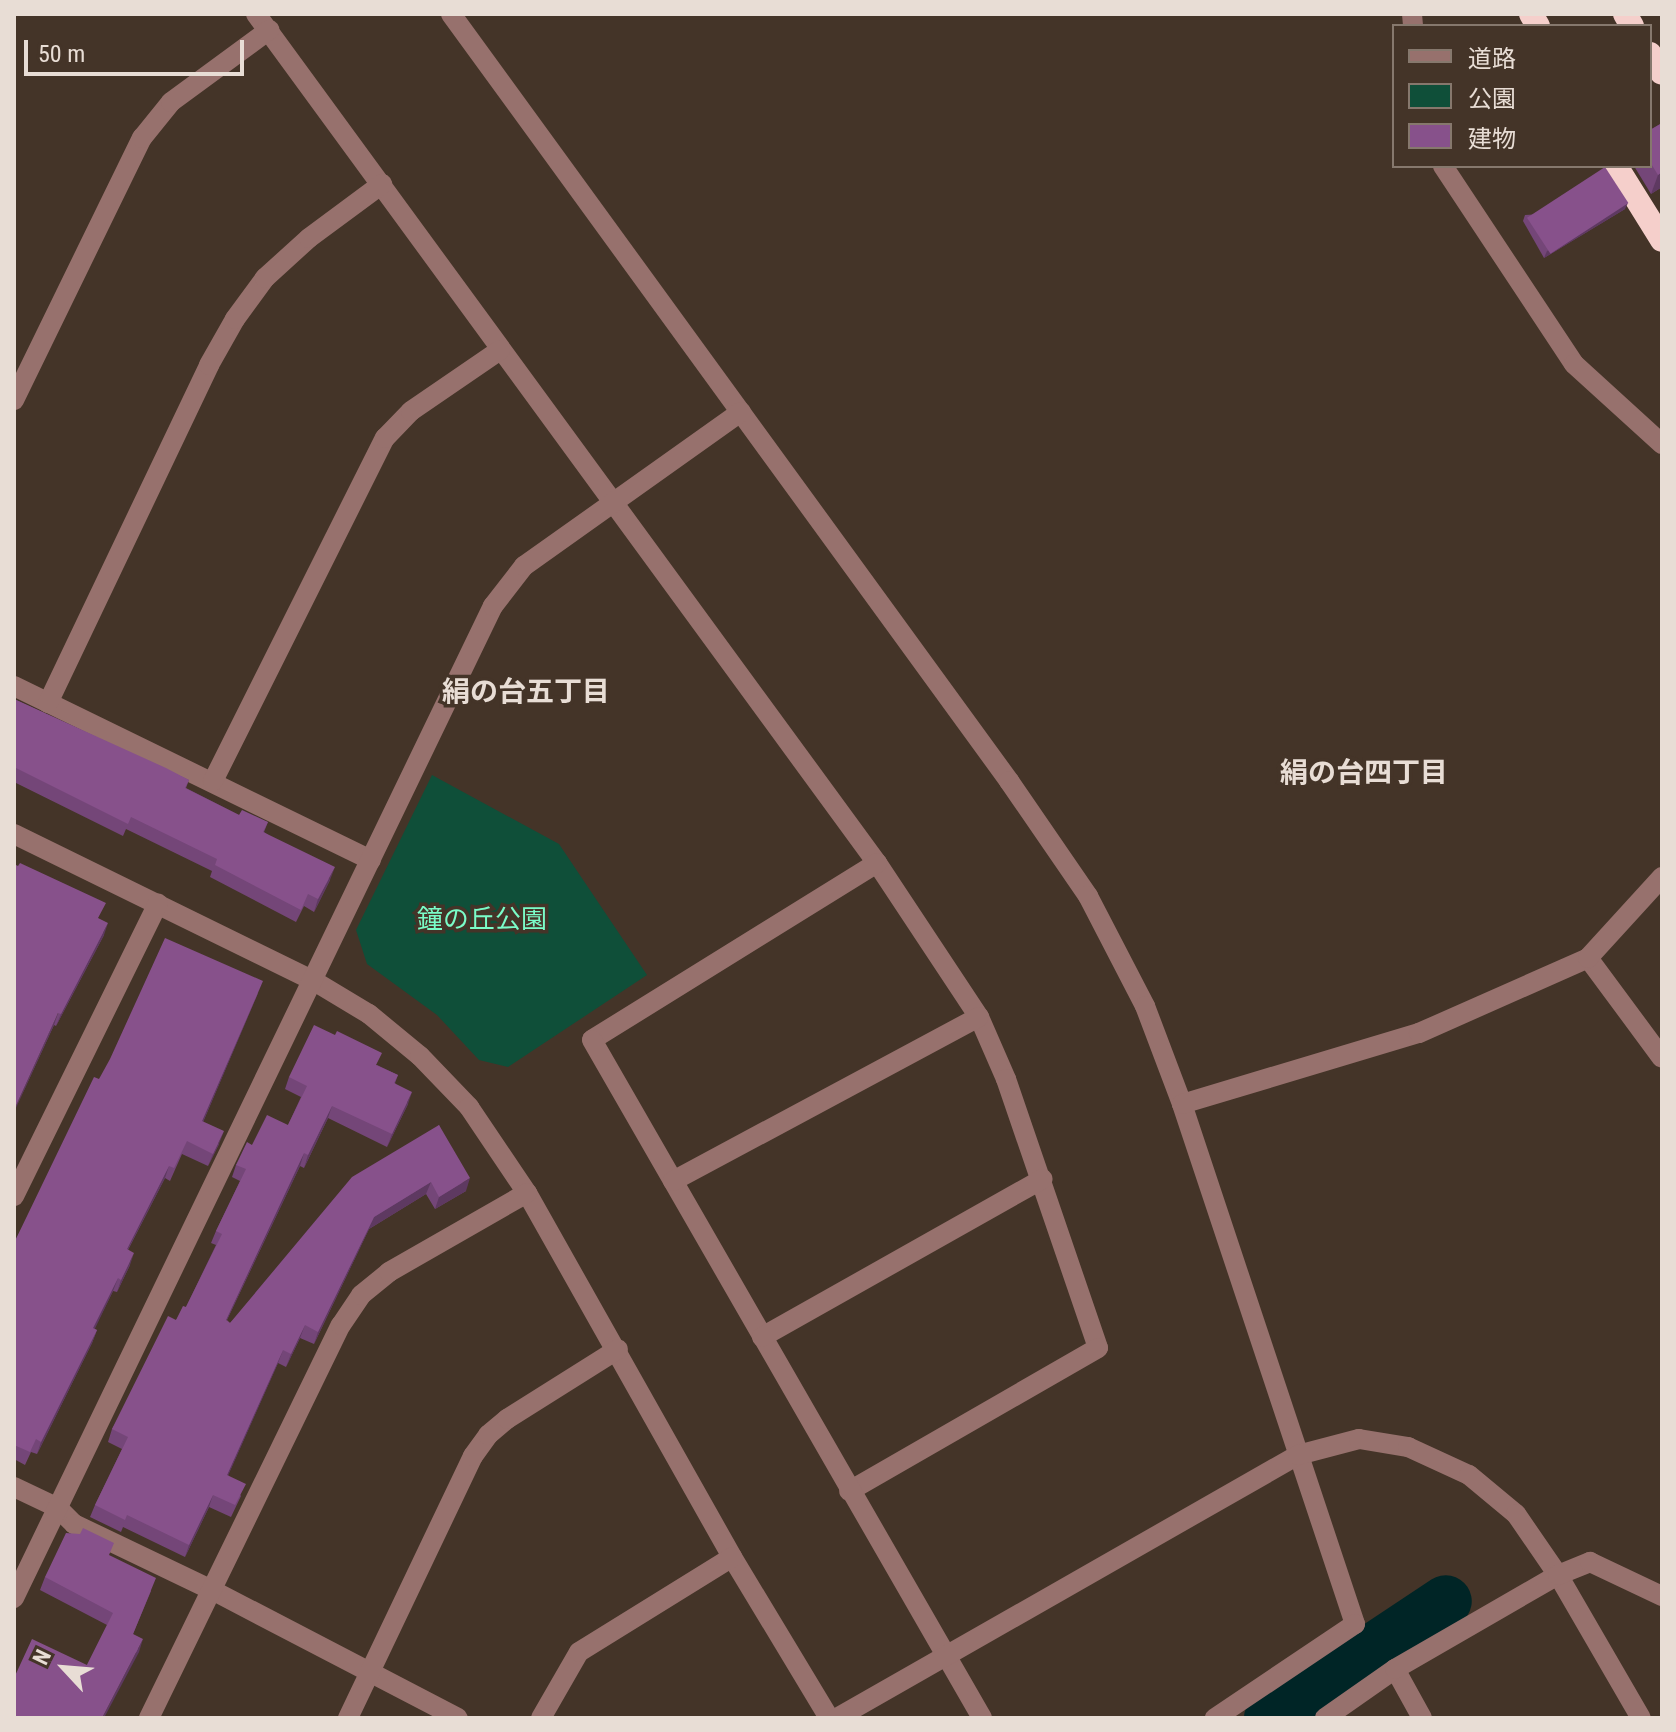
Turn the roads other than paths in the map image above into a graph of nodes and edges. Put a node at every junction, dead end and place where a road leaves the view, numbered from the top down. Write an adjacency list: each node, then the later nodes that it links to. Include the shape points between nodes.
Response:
1 (451, 14): 9 (street)
2 (262, 22): 5 (street); 8 (street, via 171,102 142,138)
3 (1444, 168): 10 (street, via 1574,364)
4 (1617, 168): 6 (highway)
5 (382, 184): 7 (street); 13 (street, via 265,278 235,319)
6 (1662, 240)
7 (500, 350): 11 (street); 14 (street, via 411,411 385,438)
8 (14, 400)
9 (741, 412): 11 (street); 24 (street, via 1088,896 1145,1006)
10 (1662, 444)
11 (612, 505): 16 (street, via 524,566 493,606); 17 (street)
12 (14, 686): 13 (street)
13 (48, 703): 14 (street)
14 (213, 781): 16 (street)
15 (14, 834): 19 (street)
16 (371, 860): 21 (street)
17 (877, 863): 22 (street); 26 (street, via 592,1040)
18 (1662, 877): 20 (street)
19 (158, 903): 21 (street); 28 (street)
20 (1588, 958): 23 (street); 24 (street, via 1419,1033)
21 (314, 981): 27 (street, via 369,1014 420,1056 469,1107); 34 (street)
22 (979, 1017): 25 (street); 26 (street)
23 (1662, 1058)
24 (1182, 1104): 31 (street)
25 (1042, 1179): 29 (street); 33 (street, via 1098,1348)
26 (673, 1181): 29 (street)
27 (527, 1193): 30 (street); 37 (street, via 389,1272 361,1295 341,1325)
28 (14, 1196)
29 (762, 1337): 33 (street)
30 (618, 1349): 35 (street); 42 (street, via 488,1435 473,1456)
31 (1298, 1455): 36 (street, via 1359,1439 1408,1447 1469,1475 1516,1514); 40 (street); 50 (street, via 1355,1624)
32 (14, 1487): 34 (street)
33 (849, 1491): 40 (street)
34 (58, 1508): 37 (street, via 74,1524); 39 (street)
35 (732, 1557): 46 (street, via 579,1652); 47 (street)
36 (1558, 1575): 38 (street, via 1590,1562); 41 (street); 53 (street)
37 (212, 1590): 42 (street); 43 (street)
38 (1662, 1596)
39 (14, 1598)
40 (944, 1654): 48 (street); 49 (street)
41 (1395, 1669): 51 (street); 52 (street)
42 (371, 1673): 44 (street); 45 (street)
43 (149, 1718)
44 (348, 1718)
45 (458, 1718)
46 (541, 1718)
47 (829, 1718)
48 (837, 1718)
49 (982, 1718)
50 (1215, 1718)
51 (1325, 1718)
52 (1422, 1718)
53 (1641, 1718)

